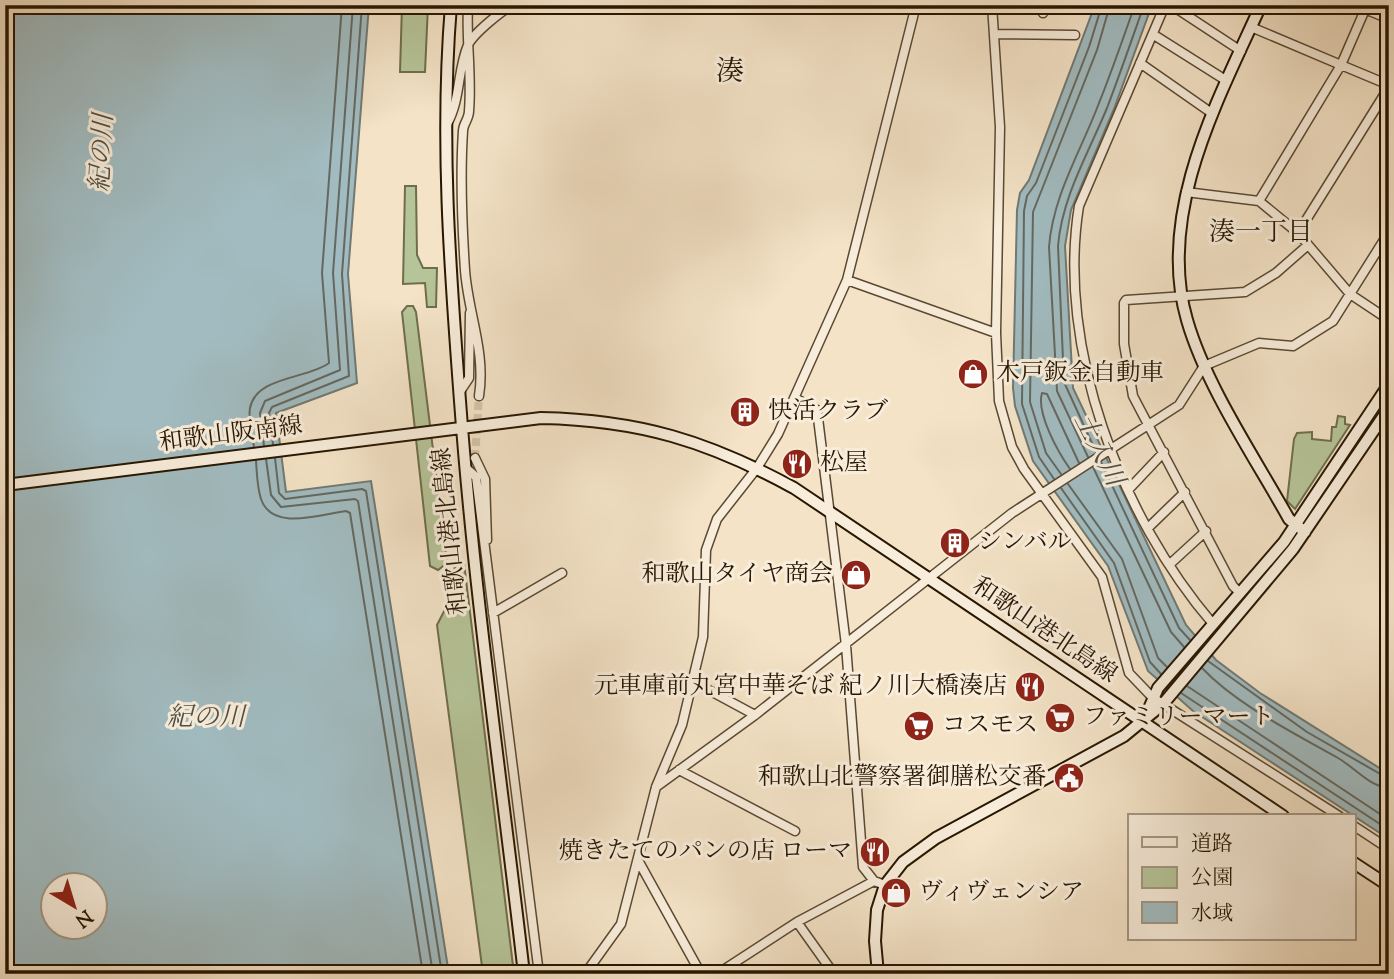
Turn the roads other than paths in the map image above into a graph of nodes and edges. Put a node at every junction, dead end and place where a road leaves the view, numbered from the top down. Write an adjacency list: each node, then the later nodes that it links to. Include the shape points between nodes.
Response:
1 (451, 5): 23 (main road)
2 (468, 5): 16 (street)
3 (513, 5): 16 (street)
4 (916, 5): 29 (street)
5 (992, 5): 13 (street)
6 (1165, 5): 15 (street)
7 (1171, 5): 17 (street)
8 (1261, 5): 12 (main road)
9 (1355, 5): 10 (street)
10 (1366, 8): 11 (street); 19 (street)
11 (1389, 19)
12 (1251, 27): 17 (main road); 19 (street)
13 (994, 34): 14 (street); 34 (street, via 1000,127)
14 (1075, 35)
15 (1153, 35): 18 (street); 20 (street)
16 (468, 43): 23 (street, via 456,109); 32 (street, via 469,115 463,127 463,182)
17 (1241, 51): 20 (main road)
18 (1140, 63): 22 (street); 43 (street, via 1079,206 1074,239 1082,346)
19 (1341, 65): 21 (street); 25 (street)
20 (1227, 81): 22 (main road)
21 (1389, 86): 27 (street)
22 (1213, 114): 24 (main road)
23 (447, 124): 37 (main road, via 450,288)
24 (1186, 192): 25 (street); 30 (main road)
25 (1259, 201): 27 (street)
26 (1389, 232): 31 (street)
27 (1298, 233): 28 (street)
28 (1308, 245): 30 (street, via 1245,292); 31 (street)
29 (846, 280): 34 (street); 39 (street)
30 (1182, 294): 35 (main road); 41 (street, via 1124,303 1128,375 1133,396)
31 (1350, 294): 33 (street); 35 (street, via 1333,321 1293,346 1259,343)
32 (471, 310): 37 (street, via 469,379); 38 (street, via 482,374)
33 (1389, 320)
34 (996, 333): 50 (street, via 1004,424 1024,469)
35 (1204, 366): 41 (street, via 1179,405); 54 (main road)
36 (1389, 384): 54 (main road)
37 (459, 393): 42 (main road)
38 (480, 396)
39 (795, 398): 47 (street); 52 (street, via 817,410)
40 (1389, 408): 54 (main road)
41 (1148, 422): 43 (street); 44 (street)
42 (462, 427): 46 (main road, 和歌山港北島線); 47 (main road, 和歌山港北島線, via 541,418 595,419 702,444); 48 (main road, 和歌山阪南線)
43 (1107, 451): 49 (street); 50 (street)
44 (1164, 452): 49 (street); 51 (street)
45 (475, 458): 56 (street, via 485,479)
46 (465, 467): 56 (street, via 476,477); 81 (main road, 和歌山港北島線)
47 (757, 468): 52 (main road, 和歌山港北島線); 64 (street, via 717,519 706,550 703,637)
48 (5, 485)
49 (1129, 489): 53 (street)
50 (1044, 490): 59 (street); 65 (street, via 1102,577 1129,673)
51 (1185, 492): 53 (street); 55 (street)
52 (830, 512): 59 (main road, 和歌山港北島線); 63 (street)
53 (1149, 527): 57 (street)
54 (1300, 529): 60 (main road); 66 (main road)
55 (1206, 531): 57 (street); 60 (street)
56 (486, 548): 61 (street)
57 (1170, 564): 62 (street)
58 (562, 573): 61 (street)
59 (930, 579): 63 (street); 68 (main road, 和歌山港北島線)
60 (1240, 593): 62 (main road)
61 (494, 613): 82 (street)
62 (1213, 624): 65 (main road)
63 (846, 645): 67 (street); 78 (street, via 863,867)
64 (692, 681): 67 (street); 70 (street, via 682,725)
65 (1155, 692): 66 (street); 68 (main road)
66 (1165, 700): 68 (main road); 72 (street)
67 (755, 715): 69 (street)
68 (1143, 722): 71 (main road); 78 (main road, via 1024,793 917,849)
69 (679, 770): 70 (street); 74 (street)
70 (656, 787): 76 (street)
71 (1280, 814)
72 (1336, 814)
73 (1356, 827): 75 (street)
74 (794, 831)
75 (1389, 849)
76 (639, 862): 83 (street, via 621,924); 84 (street)
77 (1356, 864): 79 (main road)
78 (879, 883): 80 (street); 87 (main road)
79 (1389, 886)
80 (797, 922): 85 (street); 86 (street)
81 (524, 974)
82 (539, 974)
83 (584, 974)
84 (701, 974)
85 (717, 974)
86 (834, 974)
87 (878, 974)

